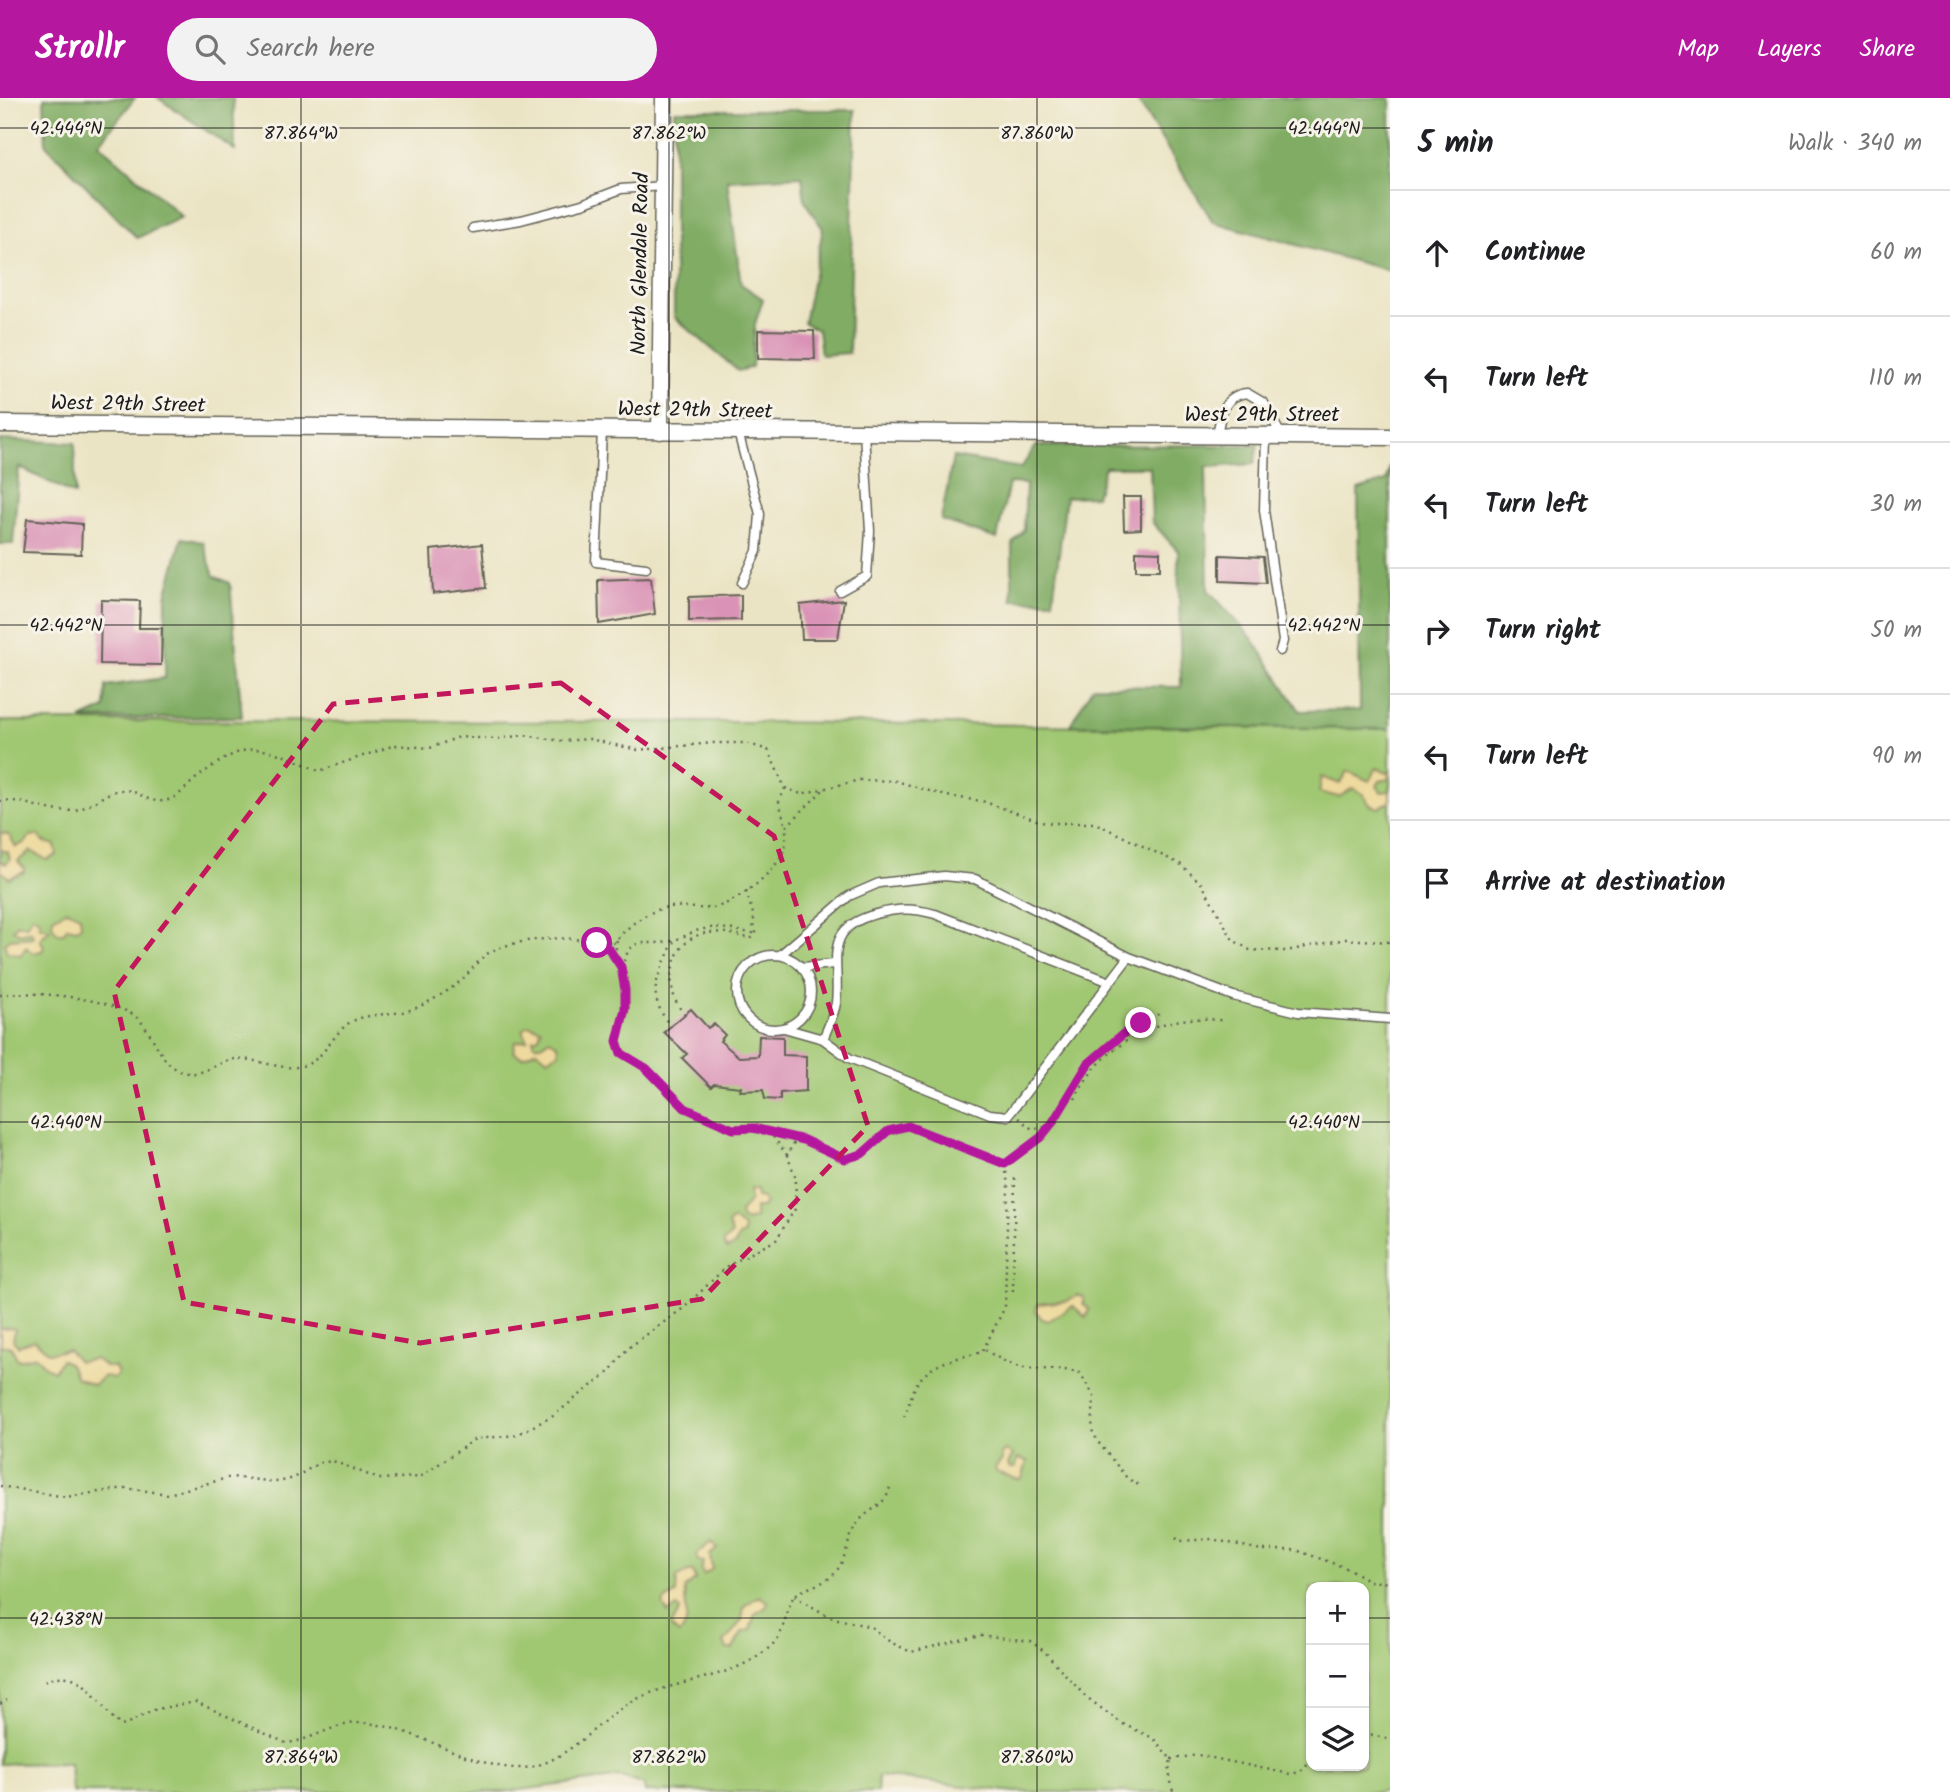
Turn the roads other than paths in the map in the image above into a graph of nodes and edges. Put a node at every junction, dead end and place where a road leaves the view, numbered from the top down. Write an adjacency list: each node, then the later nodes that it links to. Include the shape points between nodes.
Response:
1 (664, 98): 2 (street, North Glendale Road)
2 (663, 186): 3 (lane, via 621,188 582,204); 6 (street, North Glendale Road)
3 (472, 228)
4 (0, 425): 5 (street, West 29th Street)
5 (602, 431): 6 (street, West 29th Street); 12 (lane, via 596,562)
6 (660, 431): 7 (street, West 29th Street)
7 (738, 432): 8 (street, West 29th Street); 13 (lane, via 761,514 757,551)
8 (864, 433): 9 (street, West 29th Street); 14 (lane, via 870,531 867,576)
9 (1217, 436): 10 (street, West 29th Street); 10 (lane, via 1223,408 1230,398 1247,393 1264,403)
10 (1274, 436): 11 (street, West 29th Street); 15 (lane, via 1264,510 1283,641)
11 (1390, 437)
12 (646, 568)
13 (742, 583)
14 (840, 592)
15 (1280, 651)
16 (780, 955): 17 (lane, via 849,896 879,883 944,876 975,879); 19 (lane); 22 (lane, via 768,955 747,966 737,988 742,1012 750,1021 760,1027)
17 (1129, 957): 20 (lane); 21 (lane, via 1233,996 1298,1012)
18 (834, 964): 19 (lane); 20 (lane, via 838,939 850,926 867,916 911,907); 23 (lane, via 836,1002)
19 (803, 967): 22 (lane, via 810,978 811,1003 796,1023)
20 (1110, 982): 23 (lane, via 1008,1116 990,1114 849,1058)
21 (1390, 1019)
22 (784, 1028): 23 (lane)
23 (823, 1039)

